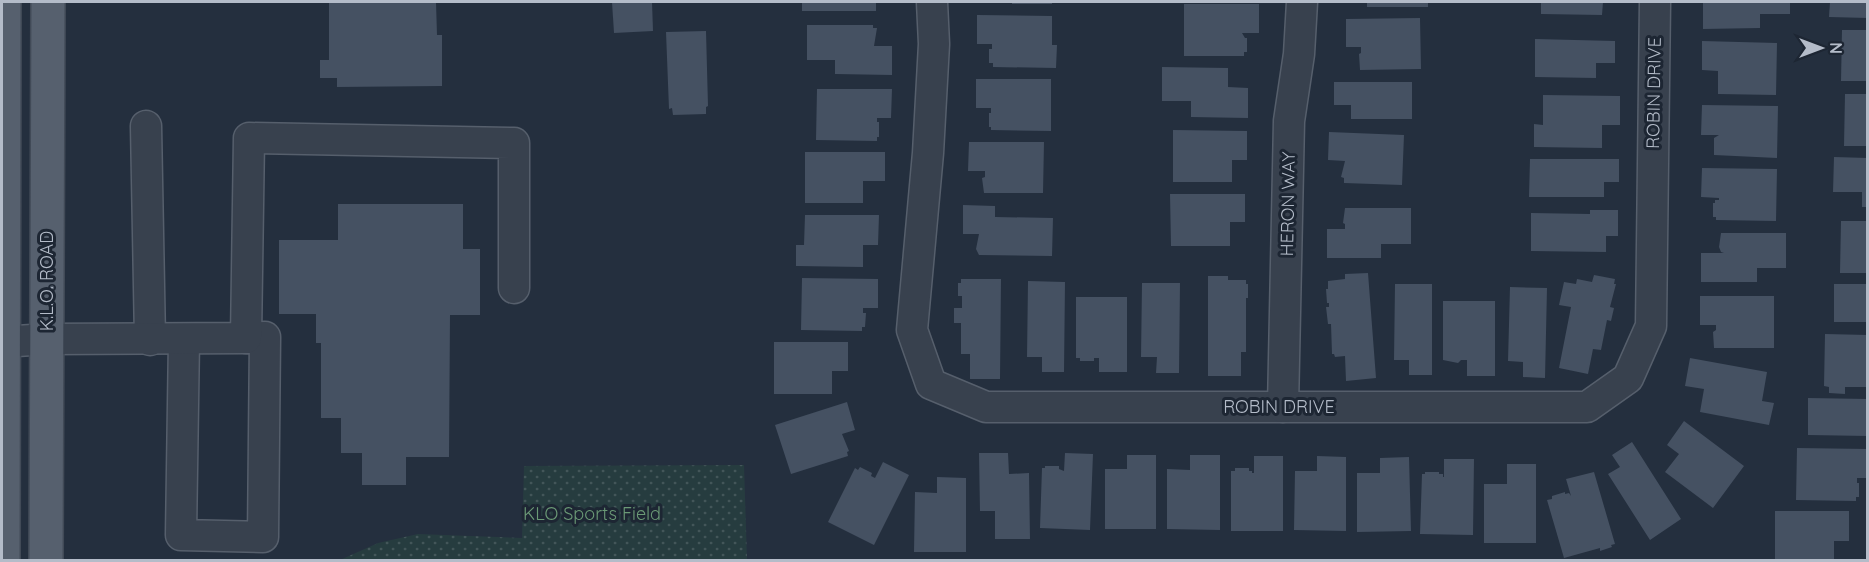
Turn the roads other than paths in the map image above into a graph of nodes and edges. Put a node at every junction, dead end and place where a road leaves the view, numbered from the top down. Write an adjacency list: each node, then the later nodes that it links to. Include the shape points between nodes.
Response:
1 (4, 2): 12 (main road)
2 (48, 2): 9 (main road, K.L.O. ROAD)
3 (932, 2): 13 (street, ROBIN DRIVE, via 929,142 912,330 931,384 986,406)
4 (1302, 2): 13 (street, HERON WAY, via 1290,121)
5 (1655, 2): 13 (street, ROBIN DRIVE, via 1651,326 1628,378 1587,406)
6 (146, 126): 11 (street)
7 (514, 288): 8 (street, via 514,143 249,138)
8 (246, 338): 10 (street); 10 (street, via 266,337 263,537 181,535)
9 (47, 339): 11 (street); 12 (street); 15 (main road, K.L.O. ROAD)
10 (184, 339): 11 (street)
11 (150, 340)
12 (2, 342): 14 (main road)
13 (1283, 406)
14 (3, 561)
15 (46, 561)

